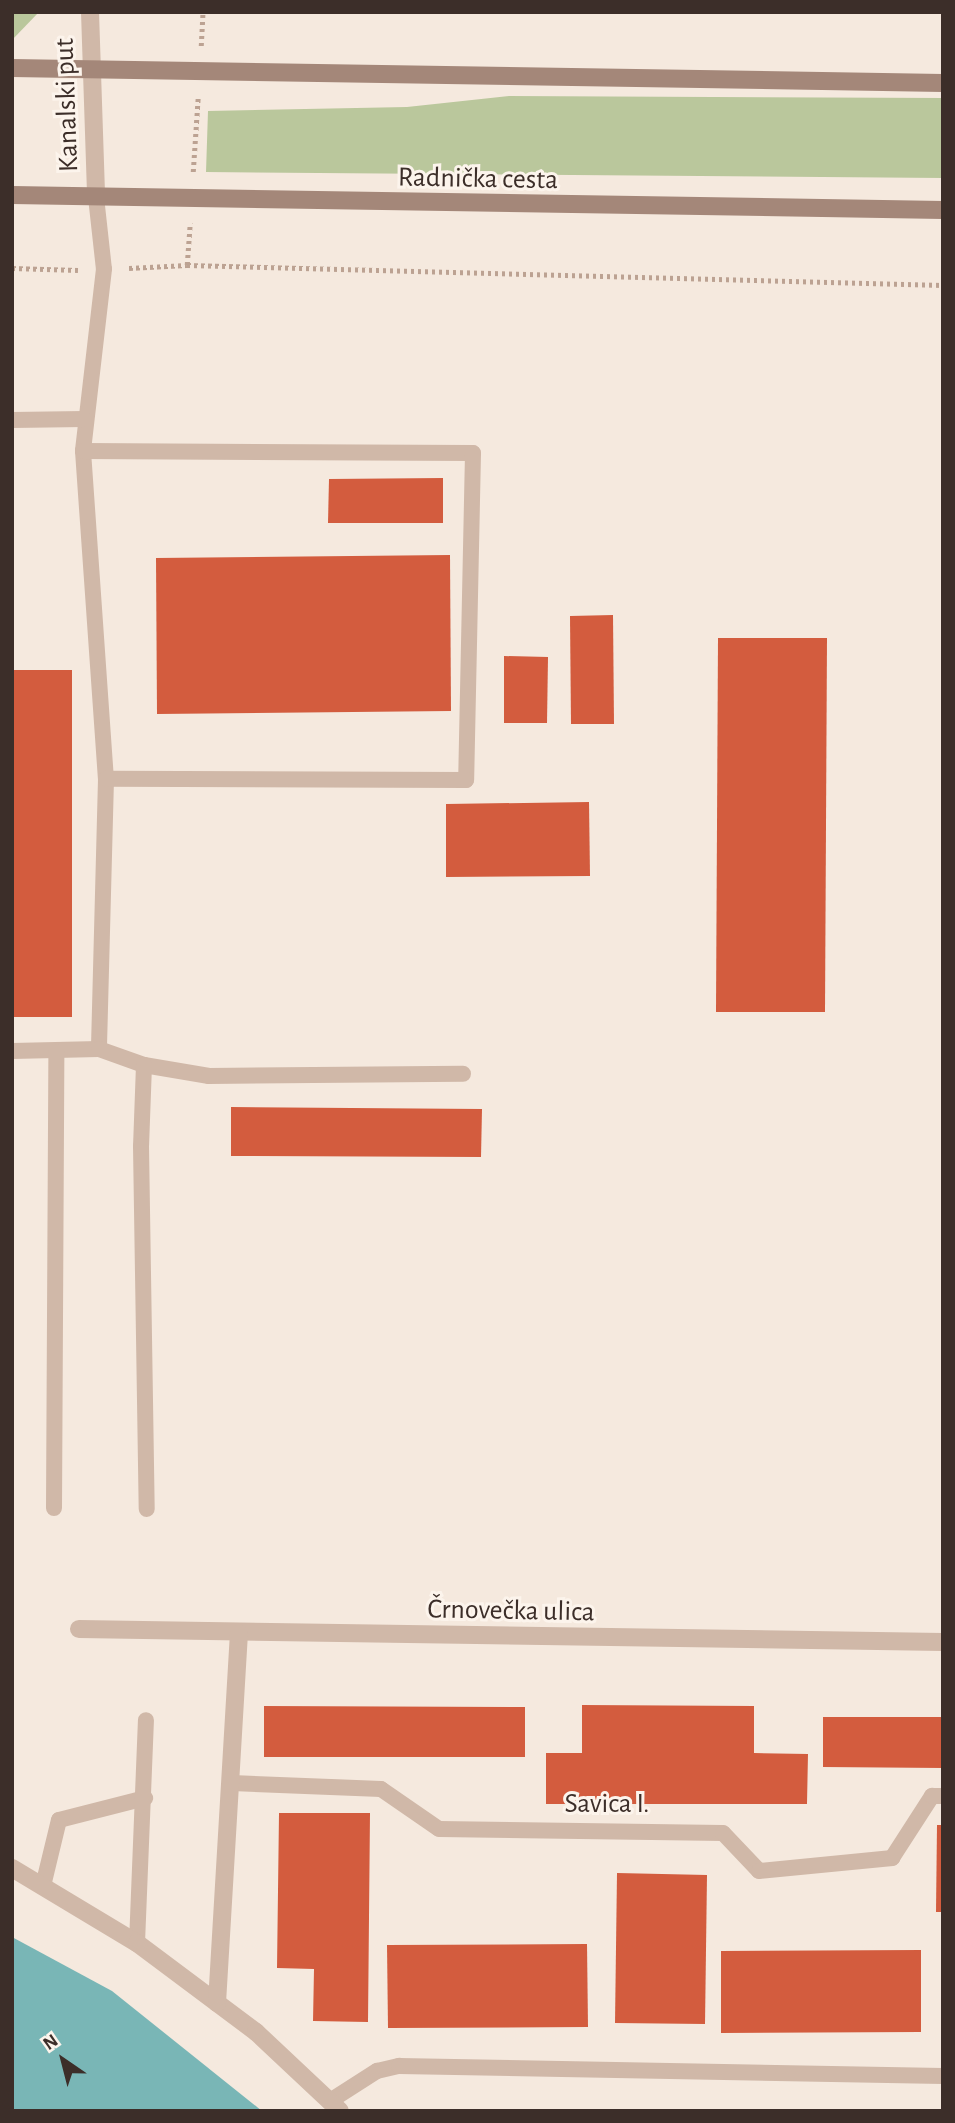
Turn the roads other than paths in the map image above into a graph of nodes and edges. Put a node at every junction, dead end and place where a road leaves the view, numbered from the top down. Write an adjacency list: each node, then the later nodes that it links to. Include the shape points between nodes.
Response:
1 (90, 12): 3 (street, Kanalski put)
2 (12, 68): 3 (main road)
3 (95, 71): 4 (main road); 6 (street, Kanalski put)
4 (943, 83)
5 (12, 195): 6 (main road, Radnička cesta)
6 (96, 197): 7 (main road, Radnička cesta); 8 (lane, via 104,268)
7 (943, 210)
8 (84, 419): 9 (lane); 10 (lane)
9 (12, 420)
10 (83, 452): 11 (lane); 11 (lane, via 473,453 466,780)
11 (106, 779): 12 (lane)
12 (99, 1049): 14 (lane); 15 (lane)
13 (12, 1051): 14 (lane)
14 (56, 1052): 17 (lane)
15 (144, 1065): 16 (lane, via 209,1076); 18 (lane, via 141,1146)
16 (463, 1074)
17 (54, 1508)
18 (147, 1508)
19 (79, 1629): 20 (street, Črnovečka ulica)
20 (239, 1634): 21 (street, Črnovečka ulica); 23 (street)
21 (943, 1642)
22 (146, 1720): 25 (lane)
23 (232, 1783): 24 (lane, Savica I., via 381,1789 439,1829 723,1833 759,1871 892,1858 932,1796); 29 (street)
24 (943, 1796)
25 (145, 1798): 27 (lane, via 59,1820); 28 (lane)
26 (12, 1868): 27 (street)
27 (43, 1886): 28 (street)
28 (137, 1944): 29 (street)
29 (216, 2003): 31 (street, via 256,2032)
30 (943, 2076): 31 (lane, via 399,2066 377,2071)
31 (335, 2106)

